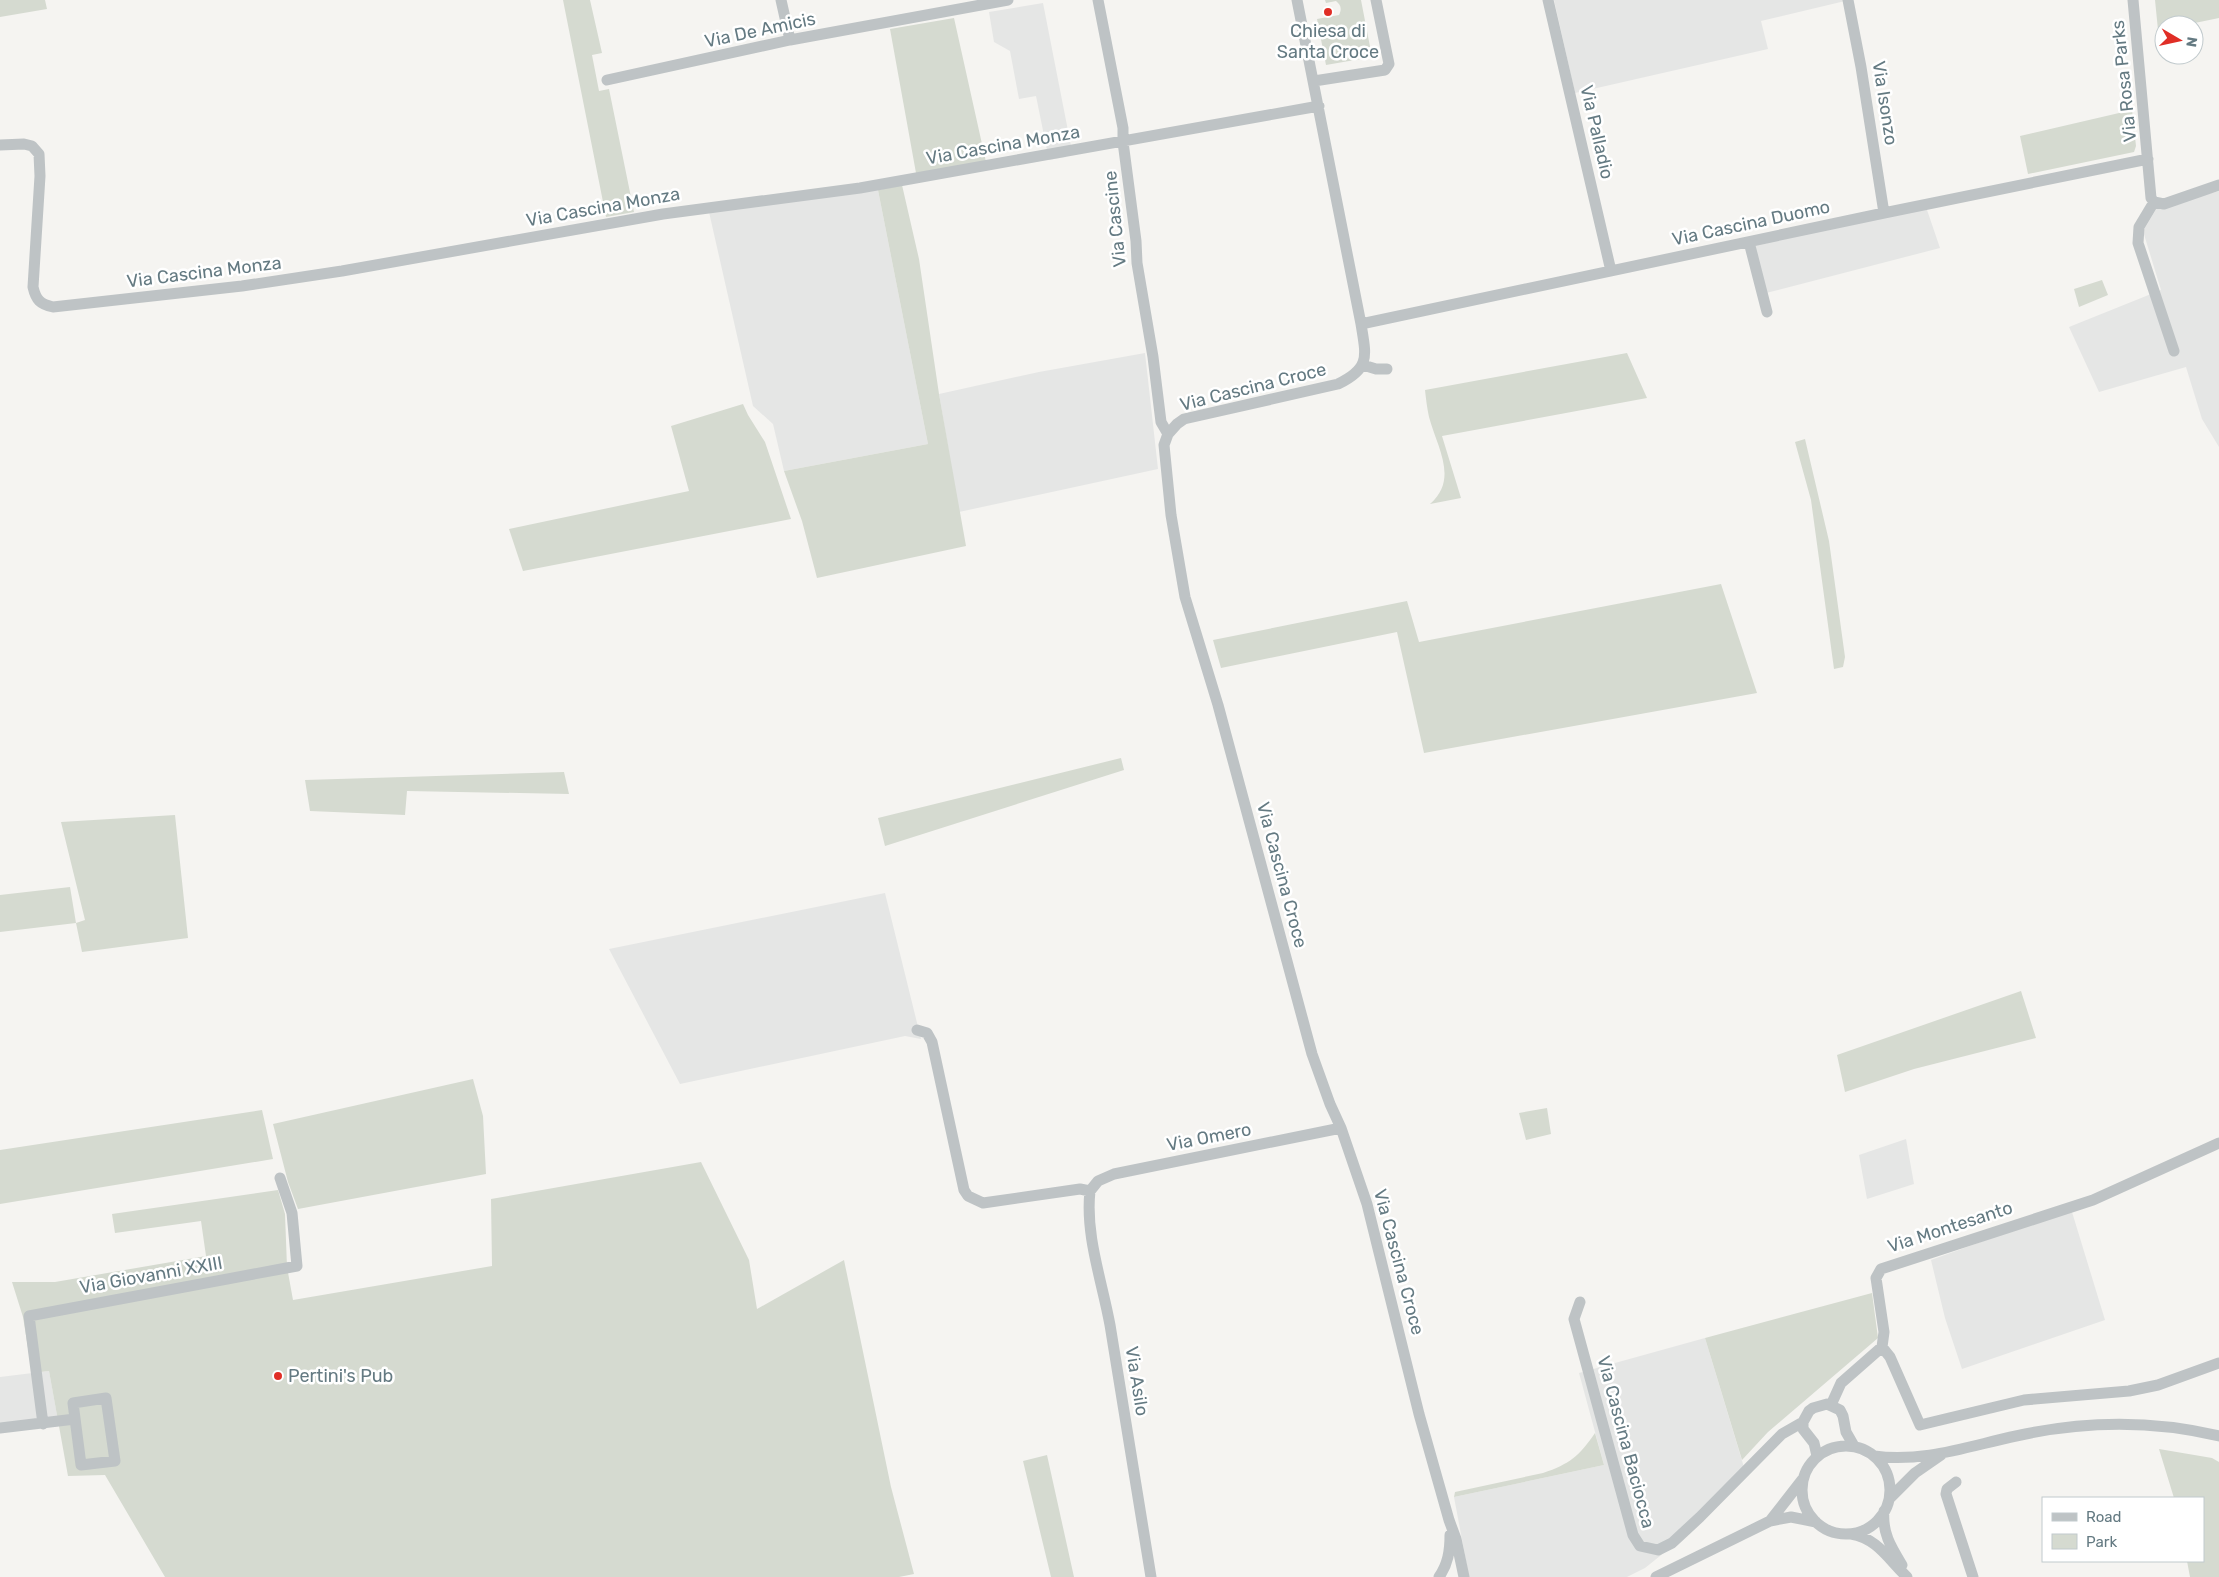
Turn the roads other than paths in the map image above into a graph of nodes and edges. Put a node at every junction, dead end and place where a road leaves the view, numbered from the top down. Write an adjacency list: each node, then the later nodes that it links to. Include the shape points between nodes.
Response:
1 (781, 0): 10 (street)
2 (1008, 0): 9 (street, Via De Amicis)
3 (1098, 0): 14 (street, Via Cascine, via 1124,128)
4 (1298, 0): 12 (street)
5 (1376, 0): 12 (street, via 1389,64 1384,70)
6 (1548, 0): 21 (street, Via Palladio)
7 (1848, 0): 19 (street, Via Isonzo)
8 (2133, 0): 16 (street, Via Rosa Parks)
9 (972, 3): 10 (street, Via De Amicis)
10 (790, 40): 11 (street, Via De Amicis)
11 (608, 80)
12 (1314, 81): 13 (street)
13 (1319, 106): 14 (street, Via Cascina Monza); 23 (street)
14 (1123, 142): 15 (street, Via Cascina Monza, via 860,188 663,214 251,285 52,307 39,302 33,287 39,154 32,146); 27 (street, Via Cascine, via 1137,264 1154,357 1161,422)
15 (0, 144)
16 (2148, 159): 18 (street, Via Rosa Parks); 19 (street, Via Cascina Duomo)
17 (2219, 185): 18 (street, via 2164,204)
18 (2154, 202): 24 (street, via 2139,227 2138,243)
19 (1884, 213): 20 (street, Via Cascina Duomo)
20 (1749, 242): 21 (street, Via Cascina Duomo); 22 (street)
21 (1611, 271): 23 (street, Via Cascina Duomo)
22 (1767, 312)
23 (1361, 324): 25 (street)
24 (2174, 351)
25 (1363, 365): 26 (street); 27 (street, Via Cascina Croce, via 1357,373 1338,384 1184,419)
26 (1387, 369)
27 (1168, 434): 29 (street, Via Cascina Croce, via 1164,445 1166,476 1185,597 1221,714 1297,1001 1330,1104)
28 (917, 1030): 32 (street, via 927,1033 932,1042 964,1190 968,1196 974,1201 988,1203 1080,1189)
29 (1341, 1128): 32 (street, Via Omero, via 1114,1174 1098,1181); 52 (street, Via Cascina Croce, via 1367,1204 1419,1414)
30 (2219, 1143): 34 (street, Via Montesanto, via 2093,1200 1881,1269 1876,1278 1884,1332)
31 (280, 1178): 38 (street, Via Giovanni XXIII, via 292,1213 297,1266 29,1316)
32 (1090, 1191): 54 (street, Via Asilo, via 1090,1230 1110,1325)
33 (1580, 1302): 40 (street, Via Cascina Baciocca, via 1574,1319 1633,1536 1640,1546 1658,1550 1672,1542 1713,1505 1772,1443 1788,1430)
34 (1882, 1347): 35 (street, via 1890,1357 1920,1425 2024,1400 2129,1391 2158,1385); 36 (street, via 1841,1383)
35 (2219, 1363)
36 (1831, 1405): 40 (street, via 1821,1404 1809,1411); 42 (street, via 1840,1410)
37 (75, 1419): 37 (street, via 73,1403 106,1398 116,1461 81,1465); 38 (street)
38 (43, 1424): 39 (street)
39 (0, 1428)
40 (1804, 1428): 44 (street)
41 (2219, 1436): 43 (street, via 2186,1428 2110,1424 2017,1436)
42 (1854, 1446): 44 (street, via 1832,1448); 45 (street)
43 (1944, 1454): 45 (street); 48 (street, via 1915,1473)
44 (1818, 1456): 46 (street)
45 (1874, 1456): 48 (street, via 1887,1475)
46 (1803, 1478): 50 (street); 51 (street, via 1803,1502)
47 (1956, 1482): 59 (street, via 1946,1494)
48 (1889, 1499): 49 (street)
49 (1884, 1511): 53 (street, via 1869,1527); 58 (street, via 1887,1539)
50 (1770, 1521): 51 (street, via 1791,1517); 57 (street)
51 (1816, 1522): 53 (street, via 1826,1529)
52 (1450, 1523): 55 (street, Via Cascina Croce, via 1450,1552); 56 (street, Via Cascina Croce)
53 (1849, 1534): 58 (street, via 1863,1536 1878,1546)
54 (1151, 1577)
55 (1440, 1577)
56 (1464, 1577)
57 (1656, 1577)
58 (1908, 1577)
59 (1973, 1577)

